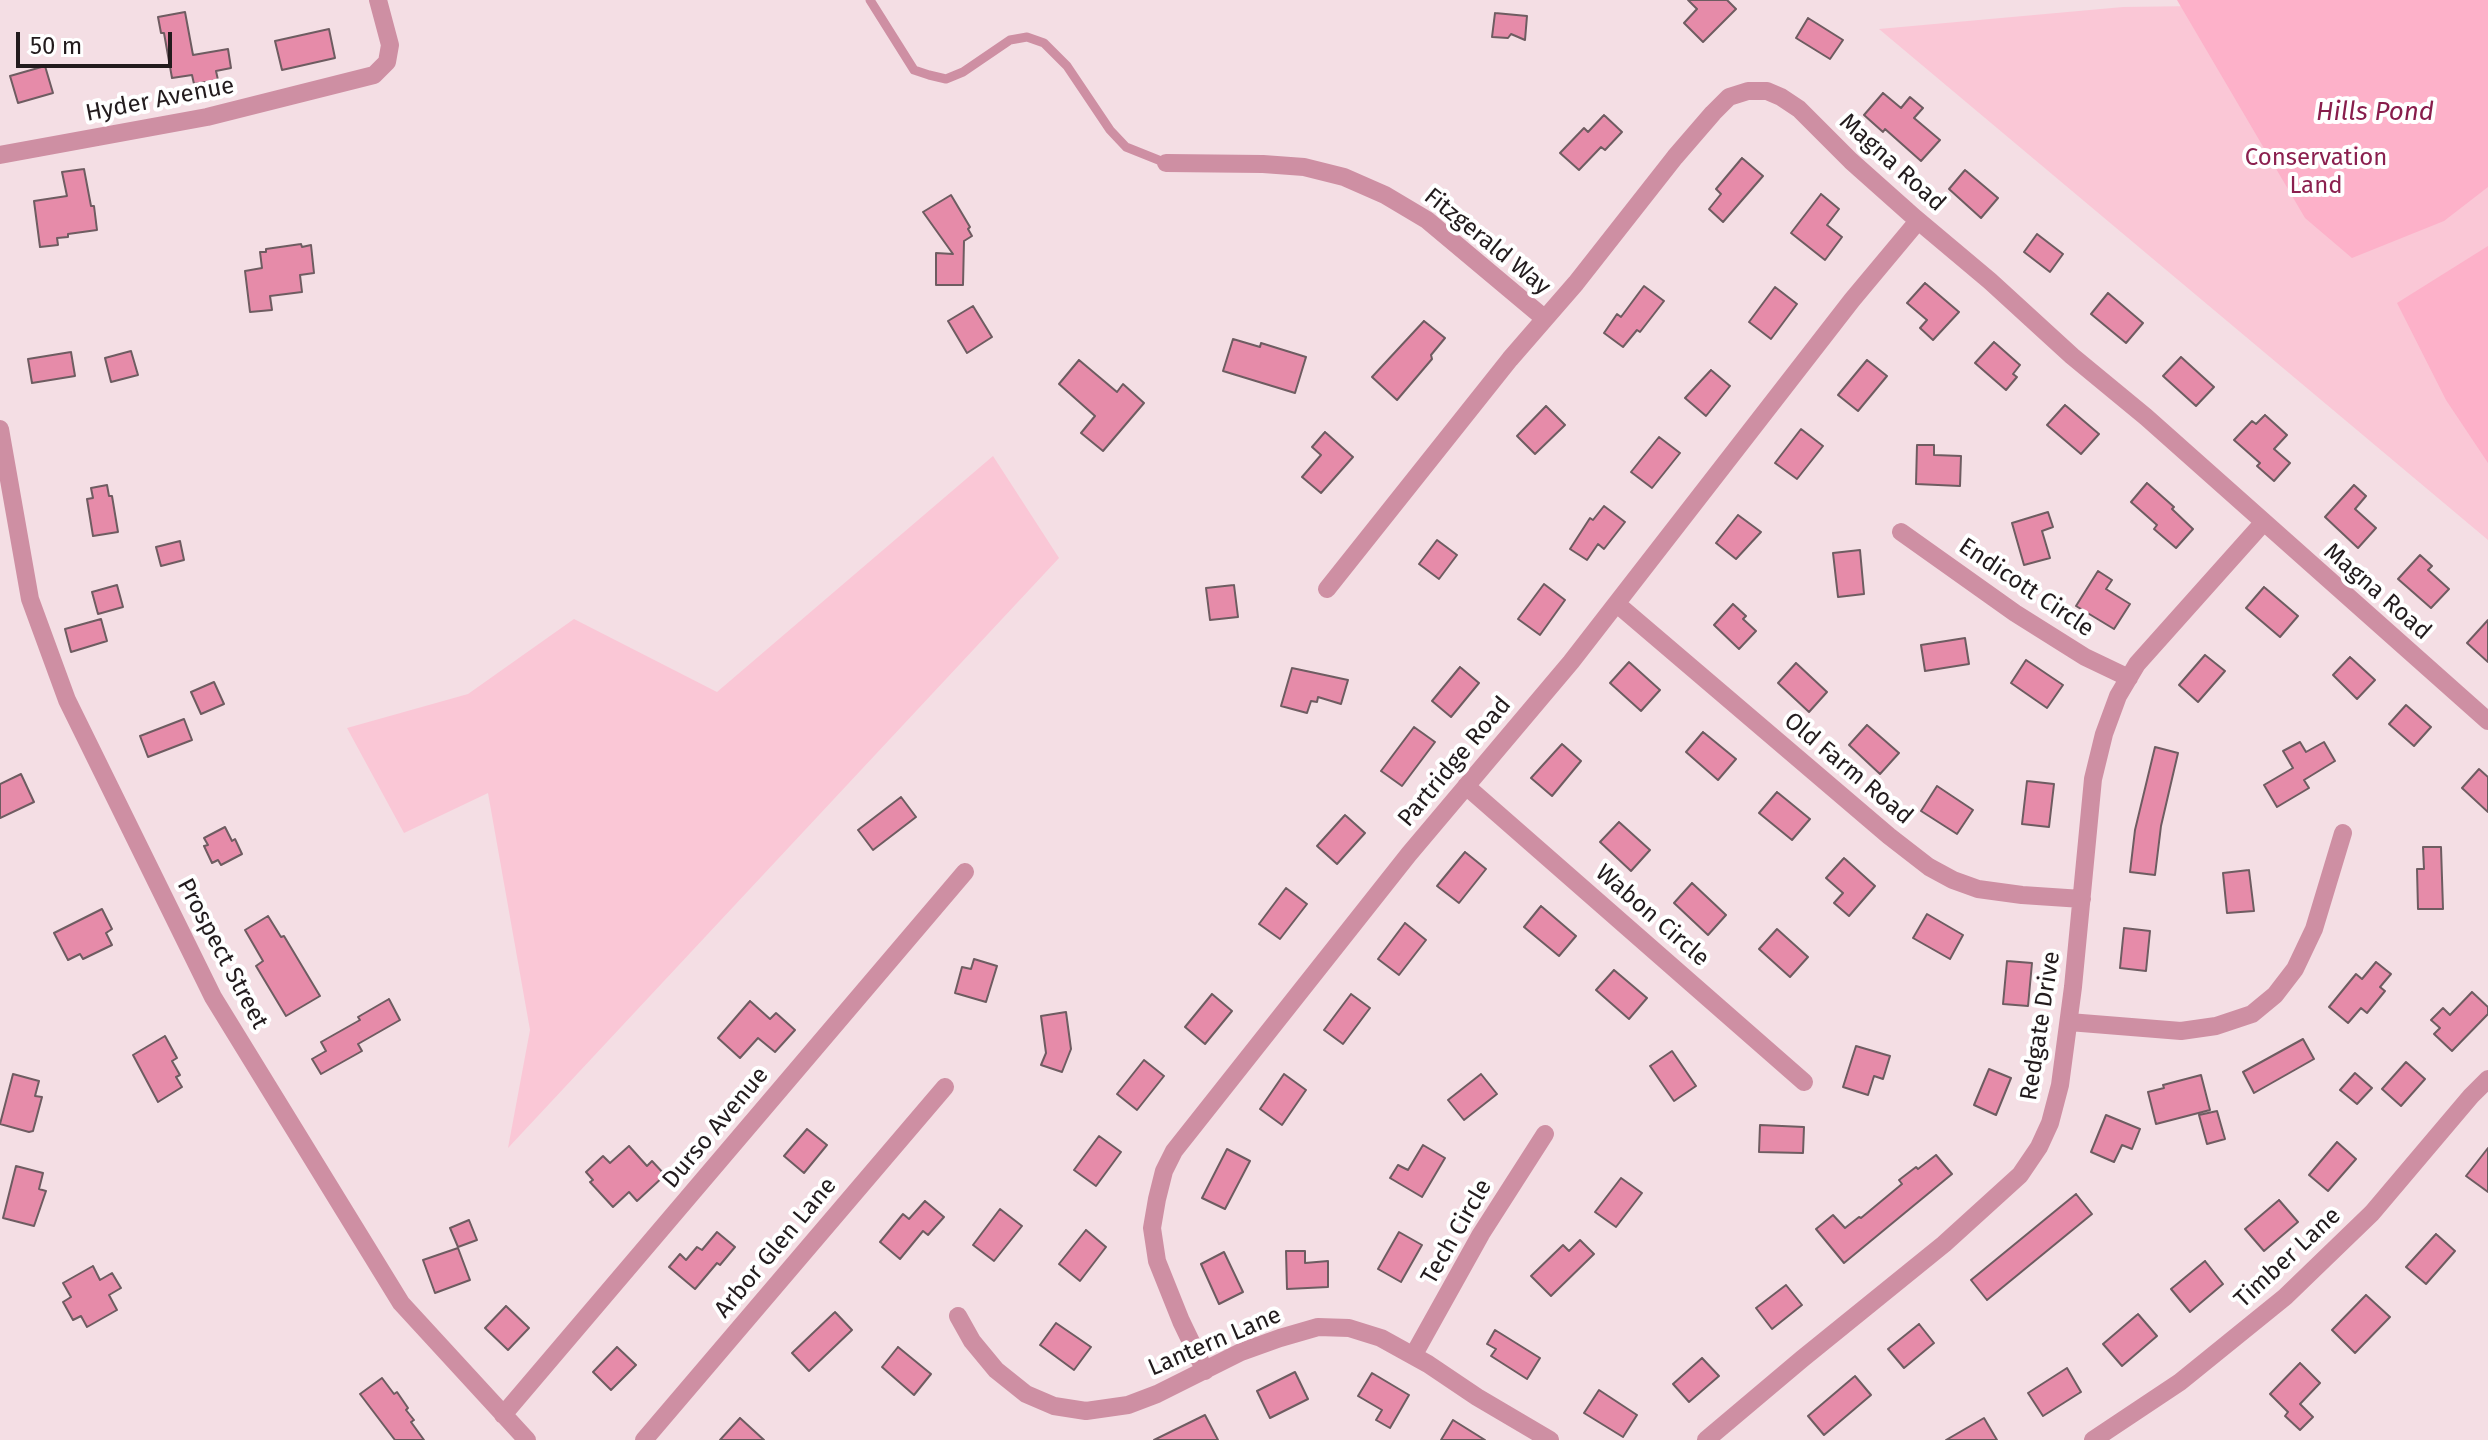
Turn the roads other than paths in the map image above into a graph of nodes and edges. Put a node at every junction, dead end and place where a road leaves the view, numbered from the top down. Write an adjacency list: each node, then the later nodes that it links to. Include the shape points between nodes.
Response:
1 (378, 0): 3 (street, Hyder Avenue, via 390,45 387,62 374,75 207,117)
2 (870, 0): 4 (lane, via 914,70 929,75 955,76 1010,40 1027,37 1044,43 1126,147)
3 (0, 155)
4 (1166, 163): 6 (street, Fitzgerald Way, via 1304,167 1344,177 1427,220)
5 (1918, 221): 6 (street, Magna Road, via 1799,109 1767,91 1748,91 1729,97 1713,113); 8 (street, Magna Road); 11 (street, Partridge Road)
6 (1544, 318): 10 (street, Magna Road)
7 (0, 429): 26 (street, Prospect Street, via 30,599 67,700 213,997 401,1303)
8 (2263, 523): 12 (street, Redgate Drive, via 2166,629); 13 (street, Magna Road)
9 (1901, 532): 12 (street, Endicott Circle, via 2015,613)
10 (1327, 589)
11 (1617, 604): 14 (street, Partridge Road); 17 (street, Old Farm Road, via 1929,867 1978,889)
12 (2129, 678): 17 (street, Redgate Drive, via 2104,734 2093,779)
13 (2488, 721)
14 (1466, 786): 20 (street, Wabon Circle); 25 (street, Partridge Road, via 1280,1014 1190,1129 1164,1171 1152,1228 1157,1261)
15 (2343, 833): 18 (street, via 2314,929 2295,969 2252,1014 2181,1031)
16 (965, 872): 26 (street, Durso Avenue)
17 (2082, 899): 18 (street, Redgate Drive)
18 (2069, 1022): 30 (street, Redgate Drive, via 2050,1123 2020,1175)
19 (2488, 1079): 31 (street, Timber Lane, via 2372,1213 2285,1297 2180,1382)
20 (1804, 1082)
21 (945, 1087): 28 (street, Arbor Glen Lane)
22 (1545, 1134): 24 (street, Tech Circle)
23 (958, 1316): 25 (street, Lantern Lane, via 996,1370 1026,1394 1054,1406 1086,1411 1128,1405)
24 (1413, 1356): 25 (street, Lantern Lane, via 1349,1328 1318,1327 1241,1352); 29 (street, Lantern Lane)
25 (1205, 1371)
26 (503, 1415): 27 (street, Prospect Street)
27 (527, 1440)
28 (644, 1440)
29 (1550, 1440)
30 (1706, 1440)
31 (2093, 1440)

